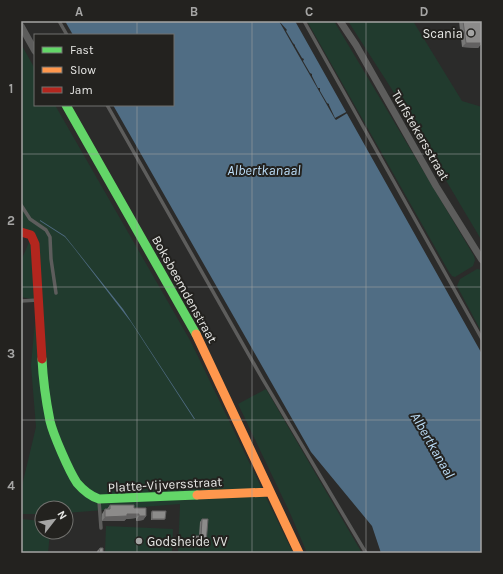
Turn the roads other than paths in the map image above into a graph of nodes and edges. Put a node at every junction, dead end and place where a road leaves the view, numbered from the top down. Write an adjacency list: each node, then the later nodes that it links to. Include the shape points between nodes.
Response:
1 (59, 21): 5 (lane)
2 (304, 21): 15 (lane)
3 (340, 21): 11 (street, Turfstekersstraat)
4 (21, 26): 6 (street)
5 (66, 34)
6 (34, 49)
7 (67, 106): 16 (street, Boksbeemdenstraat, via 194,329)
8 (108, 106): 20 (lane, via 262,378)
9 (21, 204): 12 (lane, via 30,219 46,230 50,237)
10 (21, 232): 13 (street, Platte-Vijversstraat, via 30,234 35,244)
11 (482, 260)
12 (56, 293)
13 (38, 300): 14 (lane); 17 (street, Platte-Vijversstraat, via 43,376 50,422 77,482 87,493)
14 (21, 301)
15 (482, 339)
16 (270, 492): 17 (street, Platte-Vijversstraat); 19 (street)
17 (99, 500): 18 (lane)
18 (101, 528)
19 (299, 553)
20 (366, 553)

